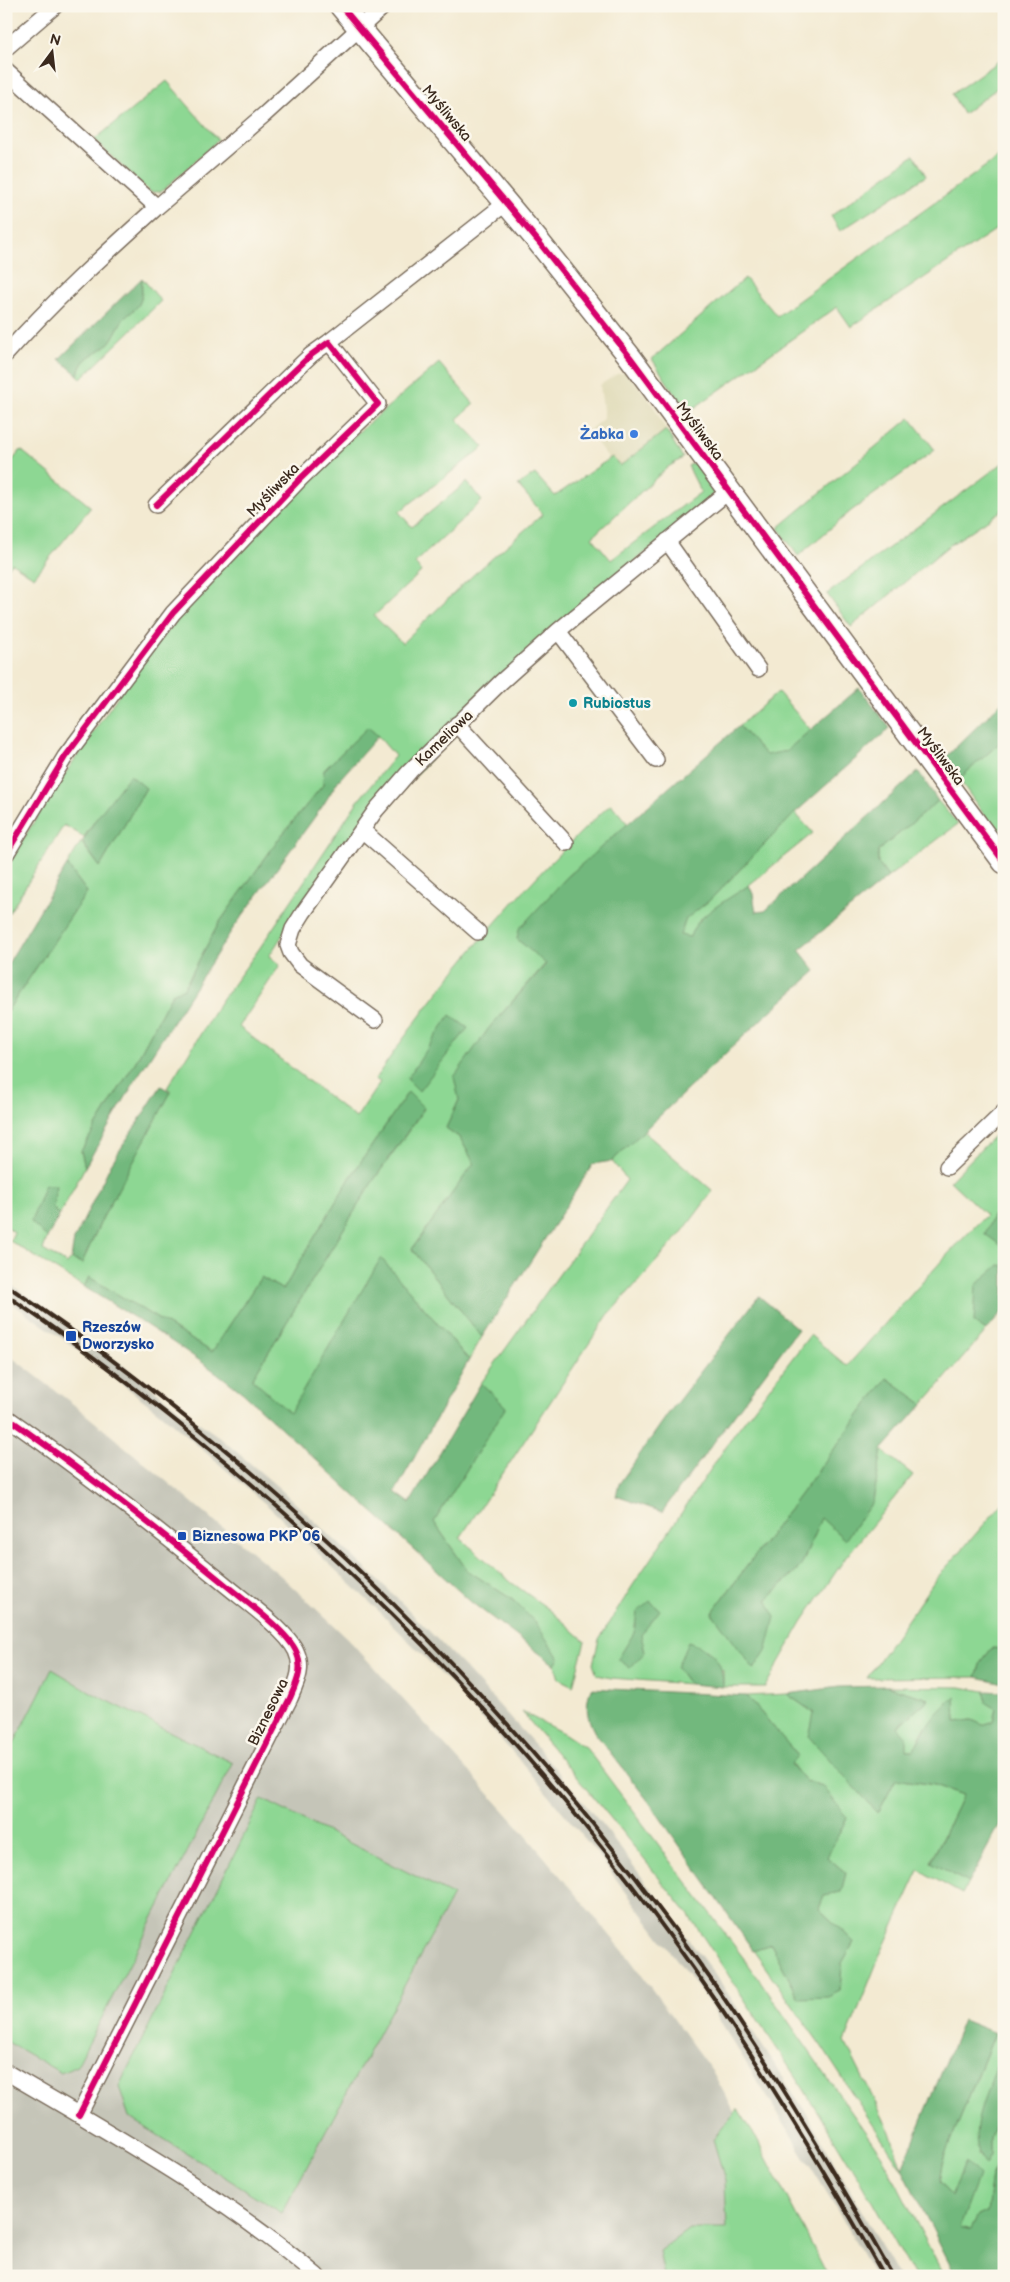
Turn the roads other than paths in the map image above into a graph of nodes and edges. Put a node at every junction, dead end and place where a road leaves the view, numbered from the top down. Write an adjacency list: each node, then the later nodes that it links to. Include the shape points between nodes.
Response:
1 (55, 6): 5 (street)
2 (341, 6): 4 (street, Myśliwska)
3 (384, 6): 4 (street)
4 (359, 27): 7 (street, Myśliwska); 8 (street)
5 (6, 48)
6 (6, 71): 8 (street)
7 (506, 203): 9 (street); 11 (street, Myśliwska, via 630,358)
8 (157, 207): 10 (street, via 86,271)
9 (328, 342): 12 (street); 20 (street, Myśliwska, via 378,404 300,479 173,613 66,757)
10 (6, 354)
11 (730, 491): 13 (street, Kameliowa); 21 (street, Myśliwska)
12 (156, 505)
13 (667, 541): 14 (street, Kameliowa); 15 (street)
14 (558, 630): 16 (street, Kameliowa); 17 (street)
15 (758, 669)
16 (457, 724): 18 (street, Kameliowa, via 395,786); 19 (street)
17 (656, 760)
18 (362, 830): 22 (street); 23 (street, Kameliowa, via 303,913 288,945 300,965)
19 (566, 843)
20 (6, 854)
21 (1004, 862)
22 (478, 932)
23 (375, 1020)
24 (1004, 1112): 25 (street)
25 (947, 1167)
26 (6, 1417): 28 (street, Biznesowa, via 85,1472 249,1604 286,1638 300,1662 298,1680 290,1698)
27 (6, 2072): 28 (street)
28 (79, 2115): 29 (street, via 220,2201)
29 (318, 2276)

